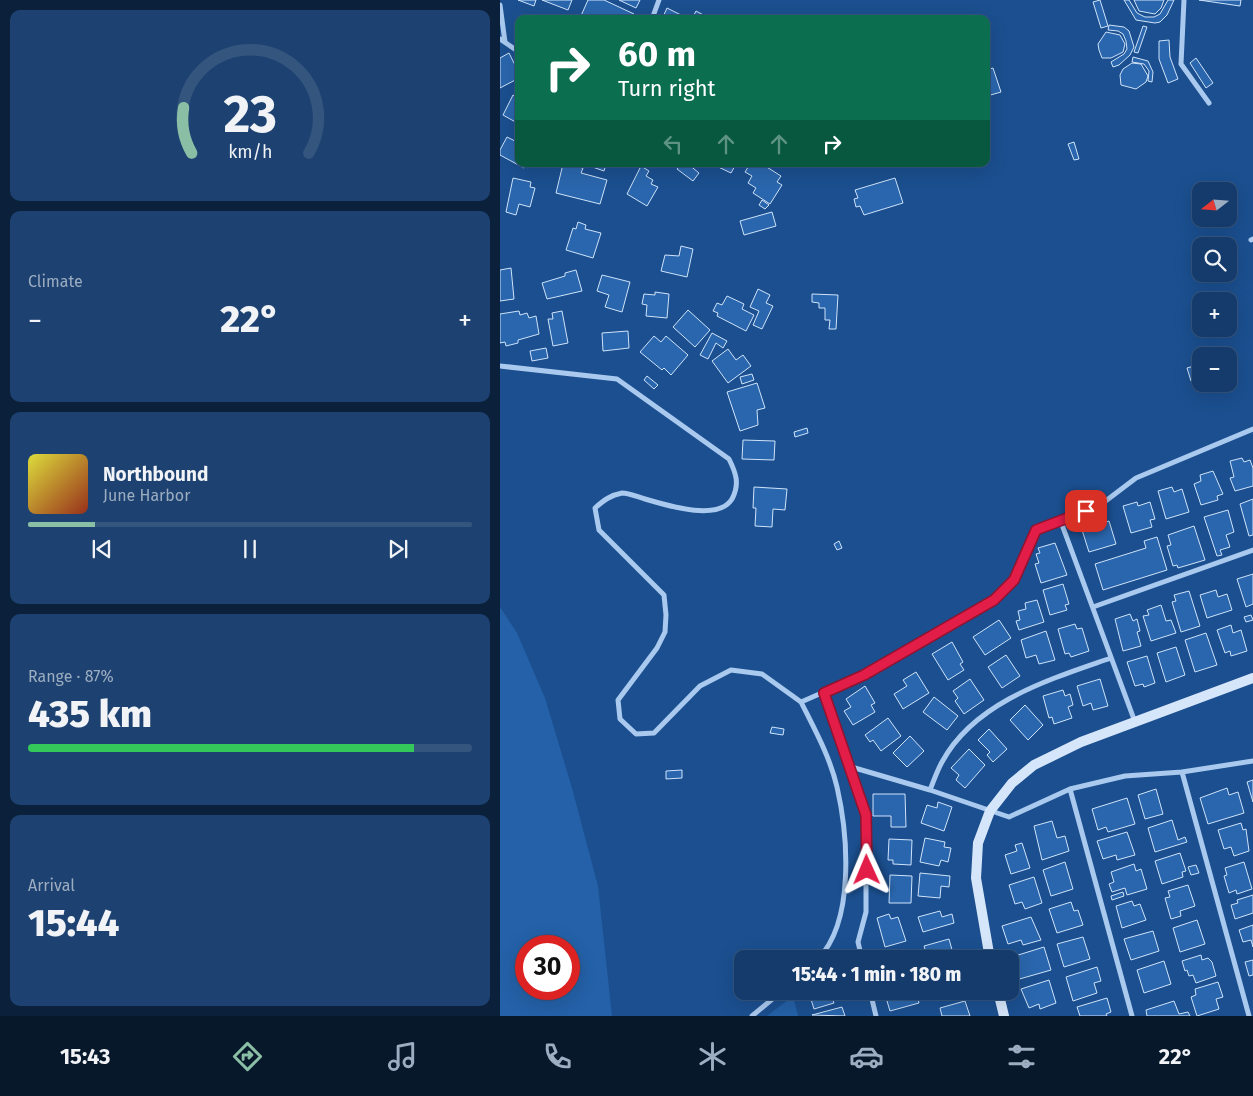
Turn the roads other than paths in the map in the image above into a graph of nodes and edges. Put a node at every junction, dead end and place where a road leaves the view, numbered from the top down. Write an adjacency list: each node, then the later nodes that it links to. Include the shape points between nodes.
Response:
1 (659, 0): 4 (street)
2 (1184, 0): 7 (street, via 1181,64)
3 (500, 5): 5 (street)
4 (653, 15)
5 (503, 41): 6 (street)
6 (515, 49)
7 (1209, 103)
8 (500, 366): 16 (street, via 617,379 729,459 736,474 737,489 730,502 719,511 702,511 624,493 607,497 595,508 599,530 664,595 664,632 657,648 618,700 620,719 636,734 654,732 700,686 731,670 762,674)
9 (1253, 429): 10 (street, via 1136,478 1099,506)
10 (1061, 522): 12 (street); 15 (street, via 1036,530 1014,580 994,600 864,675)
11 (1253, 550): 12 (street)
12 (1093, 608): 13 (street)
13 (1111, 658): 17 (street); 22 (street, via 1056,677 986,713 966,730 943,760)
14 (1253, 678): 17 (street)
15 (824, 693): 16 (street); 19 (street)
16 (801, 702): 24 (street, via 828,758 837,787 843,830 846,892 838,929)
17 (1135, 722): 23 (street, via 1081,742 1034,765 1012,783)
18 (1253, 761): 20 (street)
19 (848, 766): 22 (street); 25 (street, via 866,815 866,912 858,942)
20 (1182, 772): 21 (street, via 1125,776); 34 (street)
21 (1070, 789): 23 (street, via 1010,817); 33 (street)
22 (930, 790): 23 (street)
23 (990, 811): 26 (street, via 978,843 976,878)
24 (825, 950)
25 (860, 950)
26 (988, 950)
27 (771, 1000): 30 (street)
28 (872, 1000): 31 (street)
29 (1000, 1000): 32 (street)
30 (752, 1016)
31 (876, 1016)
32 (1004, 1016)
33 (1132, 1016)
34 (1248, 1016)

